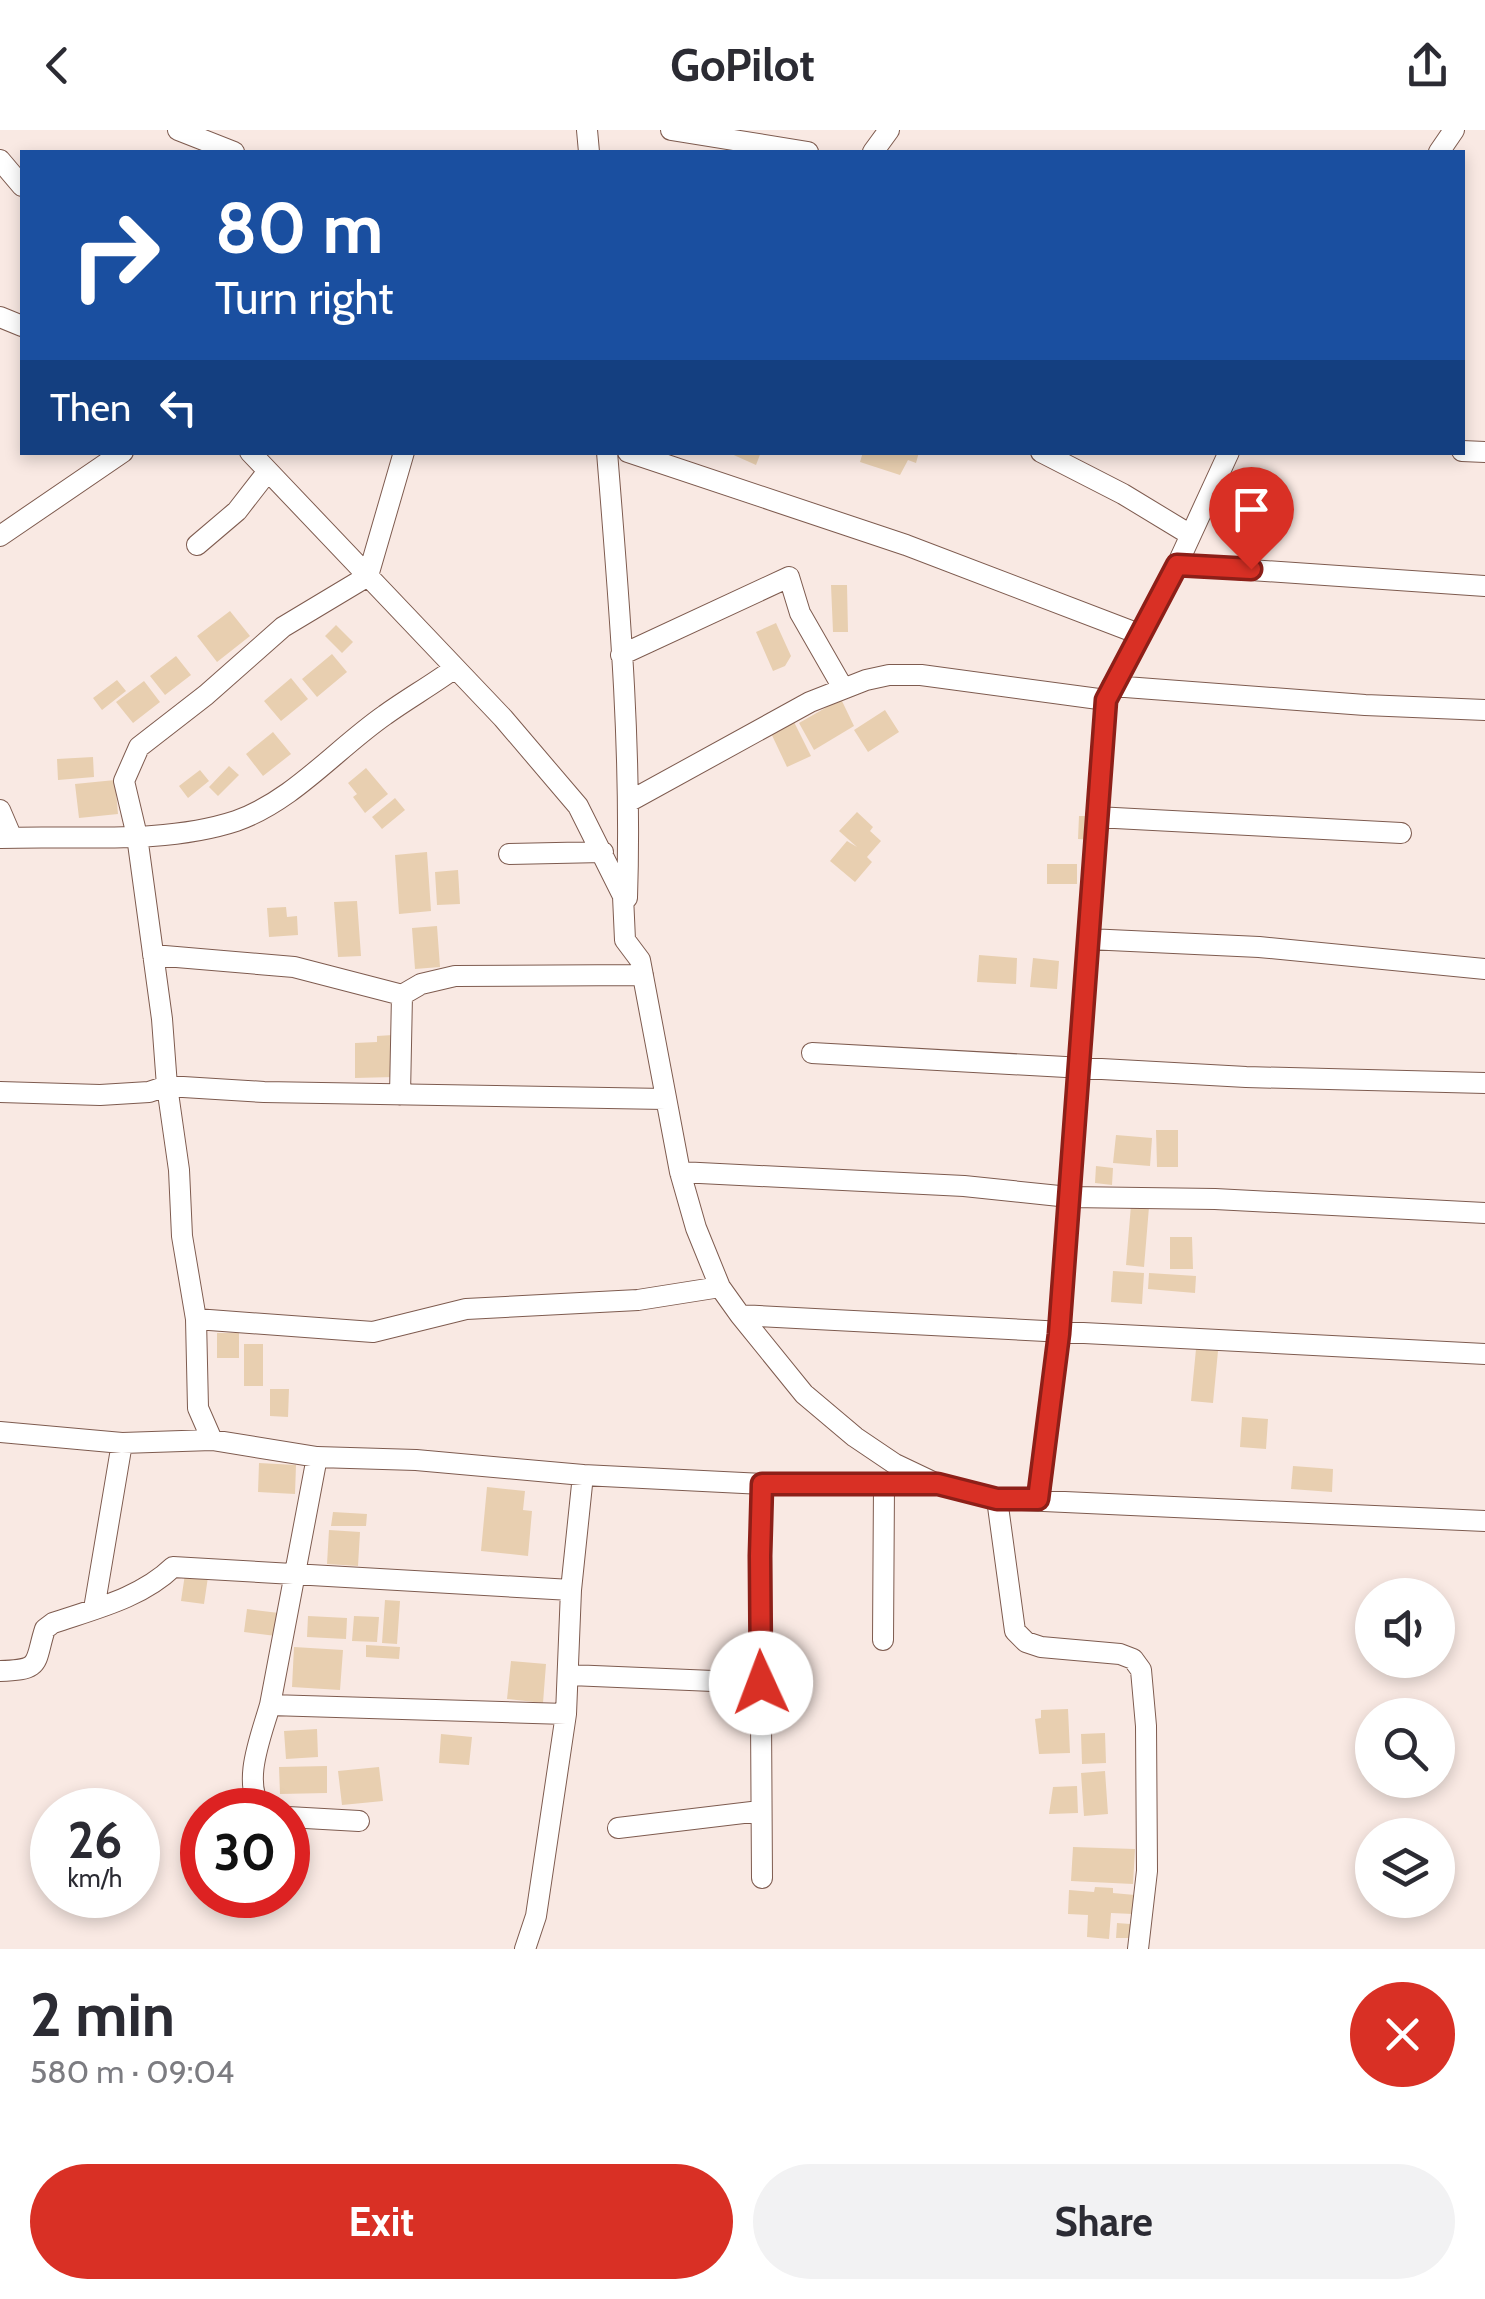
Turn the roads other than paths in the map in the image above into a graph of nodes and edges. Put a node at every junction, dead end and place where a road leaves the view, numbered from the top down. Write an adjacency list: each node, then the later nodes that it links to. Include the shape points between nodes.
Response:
1 (178, 130): 3 (street)
2 (671, 130): 4 (street)
3 (229, 150)
4 (796, 150)
5 (0, 160): 6 (street)
6 (20, 184)
7 (119, 455): 16 (street)
8 (253, 455): 14 (street)
9 (403, 455): 19 (street)
10 (607, 455): 22 (street)
11 (637, 455): 21 (street, via 906,545)
12 (1047, 455): 15 (street)
13 (1228, 455): 15 (street)
14 (268, 471): 17 (street, via 237,511); 19 (street)
15 (1189, 534): 18 (street)
16 (0, 536)
17 (198, 544)
18 (1177, 565): 20 (street); 21 (street)
19 (368, 576): 23 (street); 31 (street, via 283,627 139,746 124,781)
20 (1485, 586)
21 (1139, 634): 25 (street)
22 (622, 656): 24 (street, via 789,577 800,613); 27 (street)
23 (454, 668): 31 (street, via 269,806 235,821); 33 (street, via 578,806)
24 (842, 688): 25 (street, via 921,675); 27 (street)
25 (1109, 693): 26 (street); 29 (street)
26 (1485, 710)
27 (630, 801): 35 (street)
28 (0, 810): 32 (street)
29 (1096, 817): 30 (street); 36 (street)
30 (1401, 832)
31 (137, 836): 32 (street); 37 (street)
32 (6, 838)
33 (604, 852): 34 (street); 35 (street, via 623,896)
34 (509, 854)
35 (625, 940): 39 (street)
36 (1088, 940): 38 (street, via 1259,947); 42 (street)
37 (152, 955): 40 (street, via 294,967); 44 (street)
38 (1485, 969)
39 (643, 976): 40 (street, via 455,976); 47 (street)
40 (402, 996): 46 (street)
41 (812, 1053): 42 (street)
42 (1079, 1068): 43 (street); 49 (street)
43 (1485, 1083)
44 (166, 1086): 45 (street, via 100,1094); 46 (street); 53 (street)
45 (0, 1092)
46 (400, 1095): 47 (street)
47 (665, 1099): 48 (street)
48 (680, 1172): 49 (street); 51 (street)
49 (1069, 1197): 50 (street); 54 (street)
50 (1485, 1213)
51 (720, 1287): 52 (street); 53 (street, via 638,1300 466,1309 372,1332)
52 (740, 1314): 54 (street); 62 (street, via 804,1394 854,1438)
53 (196, 1319): 57 (street, via 198,1408)
54 (1059, 1334): 55 (street); 65 (street)
55 (1485, 1354)
56 (0, 1432): 58 (street)
57 (212, 1440): 58 (street); 59 (street)
58 (122, 1443): 69 (street)
59 (316, 1456): 60 (street); 67 (street)
60 (583, 1475): 61 (street); 68 (street)
61 (762, 1484): 63 (street); 73 (street)
62 (938, 1484): 63 (street); 64 (street)
63 (884, 1485): 70 (street)
64 (997, 1499): 65 (street); 83 (street, via 1015,1631 1041,1647 1120,1654 1141,1670 1148,1871)
65 (1038, 1499): 66 (street)
66 (1485, 1521)
67 (294, 1576): 68 (street); 69 (street, via 172,1567 136,1593); 74 (street)
68 (571, 1590): 72 (street)
69 (94, 1609): 71 (street, via 45,1630 34,1664)
70 (883, 1640)
71 (0, 1671)
72 (570, 1675): 73 (street); 75 (street)
73 (761, 1683): 77 (street)
74 (270, 1705): 75 (street); 76 (street)
75 (566, 1714): 82 (street, via 536,1916)
76 (254, 1788)
77 (760, 1811): 80 (street); 81 (street)
78 (310, 1818): 79 (street)
79 (359, 1821)
80 (618, 1828)
81 (762, 1878)
82 (525, 1949)
83 (1138, 1949)

